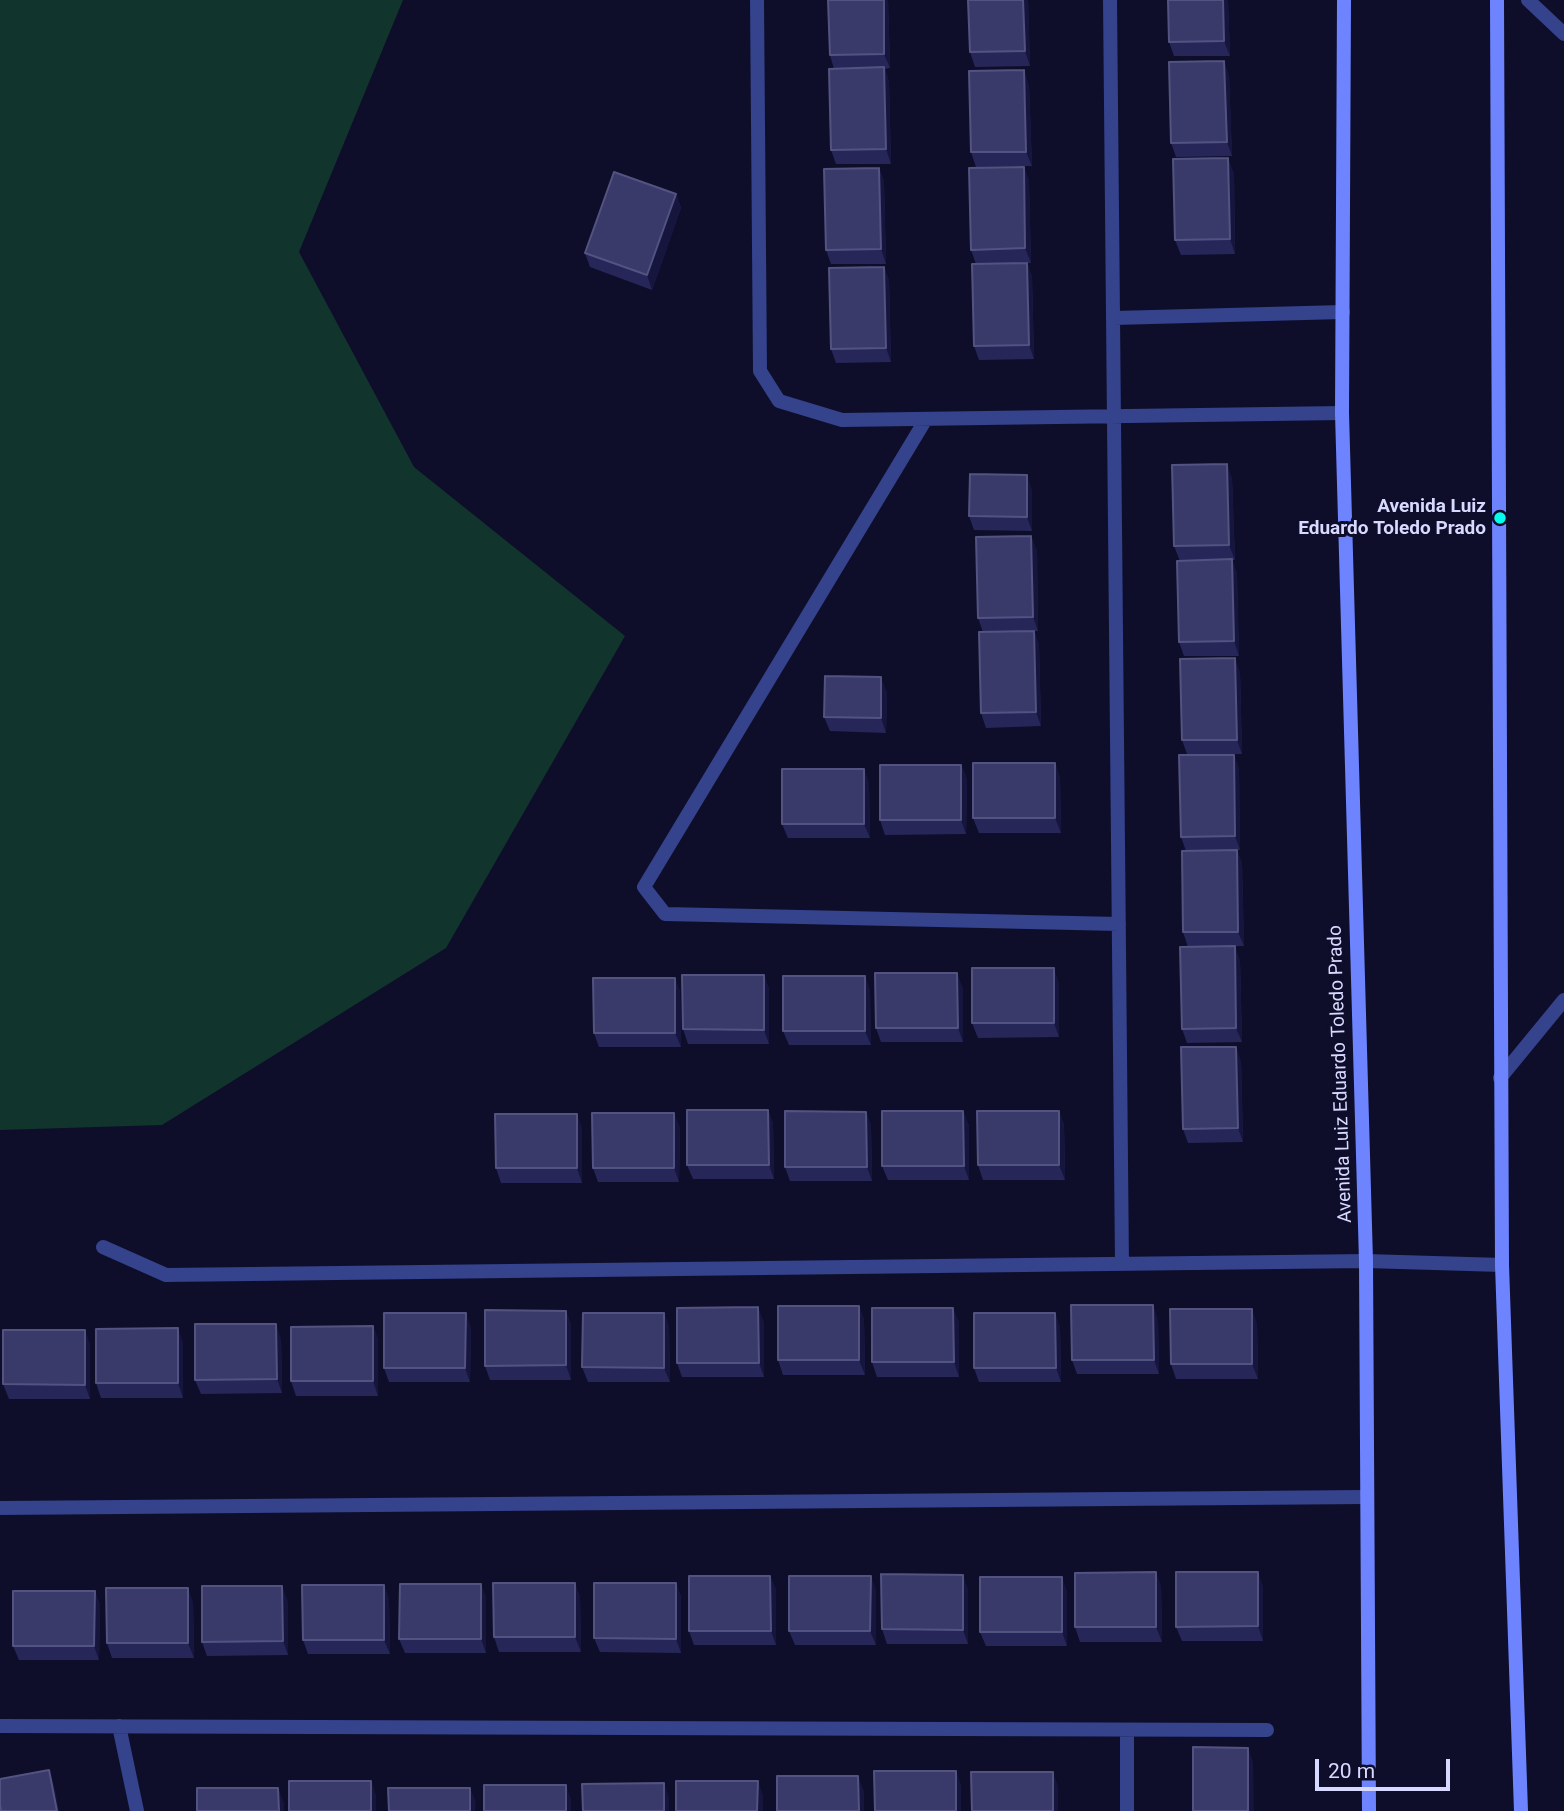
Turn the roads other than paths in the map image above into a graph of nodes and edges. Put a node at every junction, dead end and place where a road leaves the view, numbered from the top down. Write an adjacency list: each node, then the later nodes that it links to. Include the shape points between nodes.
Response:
1 (757, 0): 11 (street, via 760,371 779,401 842,420)
2 (1110, 0): 8 (street)
3 (1344, 0): 7 (main road, Avenida Luiz Eduardo Toledo Prado)
4 (1497, 0): 14 (main road)
5 (1528, 0): 6 (street)
6 (1564, 34)
7 (1343, 312): 8 (street); 9 (main road, Avenida Luiz Eduardo Toledo Prado)
8 (1114, 318): 10 (street)
9 (1342, 413): 10 (street); 16 (main road, Avenida Luiz Eduardo Toledo Prado)
10 (1114, 416): 11 (street); 12 (street)
11 (926, 419): 12 (street, via 644,887 665,914)
12 (1119, 924): 17 (street)
13 (1564, 1000): 14 (street)
14 (1500, 1078): 18 (main road)
15 (103, 1247): 17 (street, via 166,1275)
16 (1366, 1261): 17 (street); 18 (street); 19 (main road, Avenida Luiz Eduardo Toledo Prado)
17 (1122, 1264)
18 (1503, 1265): 28 (main road)
19 (1366, 1497): 20 (street); 27 (main road, Avenida Luiz Eduardo Toledo Prado)
20 (0, 1508)
21 (0, 1726): 22 (street)
22 (119, 1726): 23 (street); 25 (street)
23 (1127, 1730): 24 (street); 26 (street)
24 (1267, 1730)
25 (137, 1811)
26 (1127, 1811)
27 (1369, 1811)
28 (1521, 1811)

